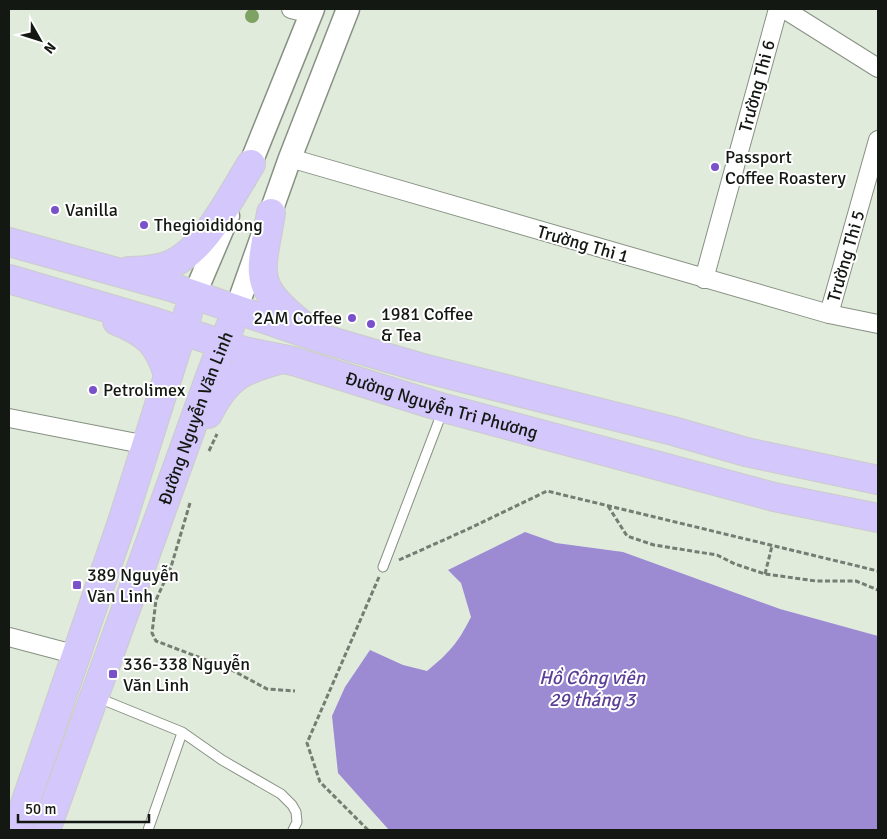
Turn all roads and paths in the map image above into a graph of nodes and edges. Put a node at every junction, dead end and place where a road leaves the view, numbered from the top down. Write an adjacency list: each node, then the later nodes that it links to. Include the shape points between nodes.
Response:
1 (348, 9): 7 (street, Đường Nguyễn Văn Linh)
2 (778, 9): 13 (street, Trường Thi 6)
3 (784, 9): 5 (street)
4 (305, 11): 8 (street, Đường Nguyễn Văn Linh)
5 (878, 68)
6 (878, 140): 17 (street, Trường Thi 5)
7 (290, 158): 9 (street, Đường Nguyễn Văn Linh); 13 (street, Trường Thi 1)
8 (251, 164): 11 (main road, via 202,239 182,258 164,267); 14 (street, Đường Nguyễn Văn Linh)
9 (270, 213): 16 (street, Đường Nguyễn Văn Linh); 20 (main road, via 261,274 267,291 279,307)
10 (9, 242): 11 (main road, Đường Nguyễn Tri Phương)
11 (115, 272): 14 (main road, Đường Nguyễn Tri Phương)
12 (9, 279): 15 (main road, Đường Nguyễn Tri Phương)
13 (704, 279): 17 (street, Trường Thi 1)
14 (194, 296): 16 (main road, Đường Nguyễn Tri Phương); 19 (main road, Đường Nguyễn Văn Linh)
15 (88, 303): 19 (main road, Đường Nguyễn Tri Phương); 23 (main road, via 102,314 135,327 145,335 161,355)
16 (236, 310): 20 (main road, Đường Nguyễn Tri Phương); 21 (main road, Đường Nguyễn Văn Linh)
17 (829, 314): 18 (street, Trường Thi 1)
18 (878, 324)
19 (181, 331): 21 (main road, Đường Nguyễn Tri Phương); 23 (main road, Đường Nguyễn Văn Linh)
20 (317, 336): 30 (main road, Đường Nguyễn Tri Phương, via 746,452)
21 (224, 345): 22 (main road, Đường Nguyễn Tri Phương); 29 (main road, Đường Nguyễn Văn Linh)
22 (282, 359): 24 (main road, Đường Nguyễn Tri Phương); 29 (main road, via 236,376 219,392)
23 (168, 376): 27 (main road, Đường Nguyễn Văn Linh)
24 (444, 408): 33 (main road, Đường Nguyễn Tri Phương, via 774,497); 35 (lane)
25 (9, 418): 27 (street)
26 (221, 425): 28 (path)
27 (147, 445): 40 (main road, Đường Nguyễn Văn Linh)
28 (206, 456)
29 (176, 470): 42 (main road, Đường Nguyễn Văn Linh)
30 (878, 480)
31 (192, 494): 41 (path, via 171,567 156,600 152,633 156,640 230,669 266,689)
32 (608, 506): 34 (path); 35 (path, via 547,491); 37 (path, via 627,536 654,545 717,555)
33 (878, 518)
34 (772, 546): 36 (path); 37 (path)
35 (383, 567): 50 (path, via 307,743 320,782)
36 (878, 571)
37 (765, 574): 38 (path, via 816,581 856,581)
38 (878, 590)
39 (9, 637): 40 (street)
40 (77, 655): 43 (main road, Đường Nguyễn Văn Linh)
41 (295, 691)
42 (96, 697): 44 (main road, Đường Nguyễn Văn Linh); 45 (lane)
43 (56, 719): 44 (main road); 46 (main road, Đường Nguyễn Văn Linh)
44 (84, 728): 47 (main road, Đường Nguyễn Văn Linh)
45 (182, 733): 48 (lane); 49 (lane, via 280,794 296,812 297,822)
46 (16, 830)
47 (46, 830)
48 (148, 830)
49 (293, 830)
50 (368, 830)

